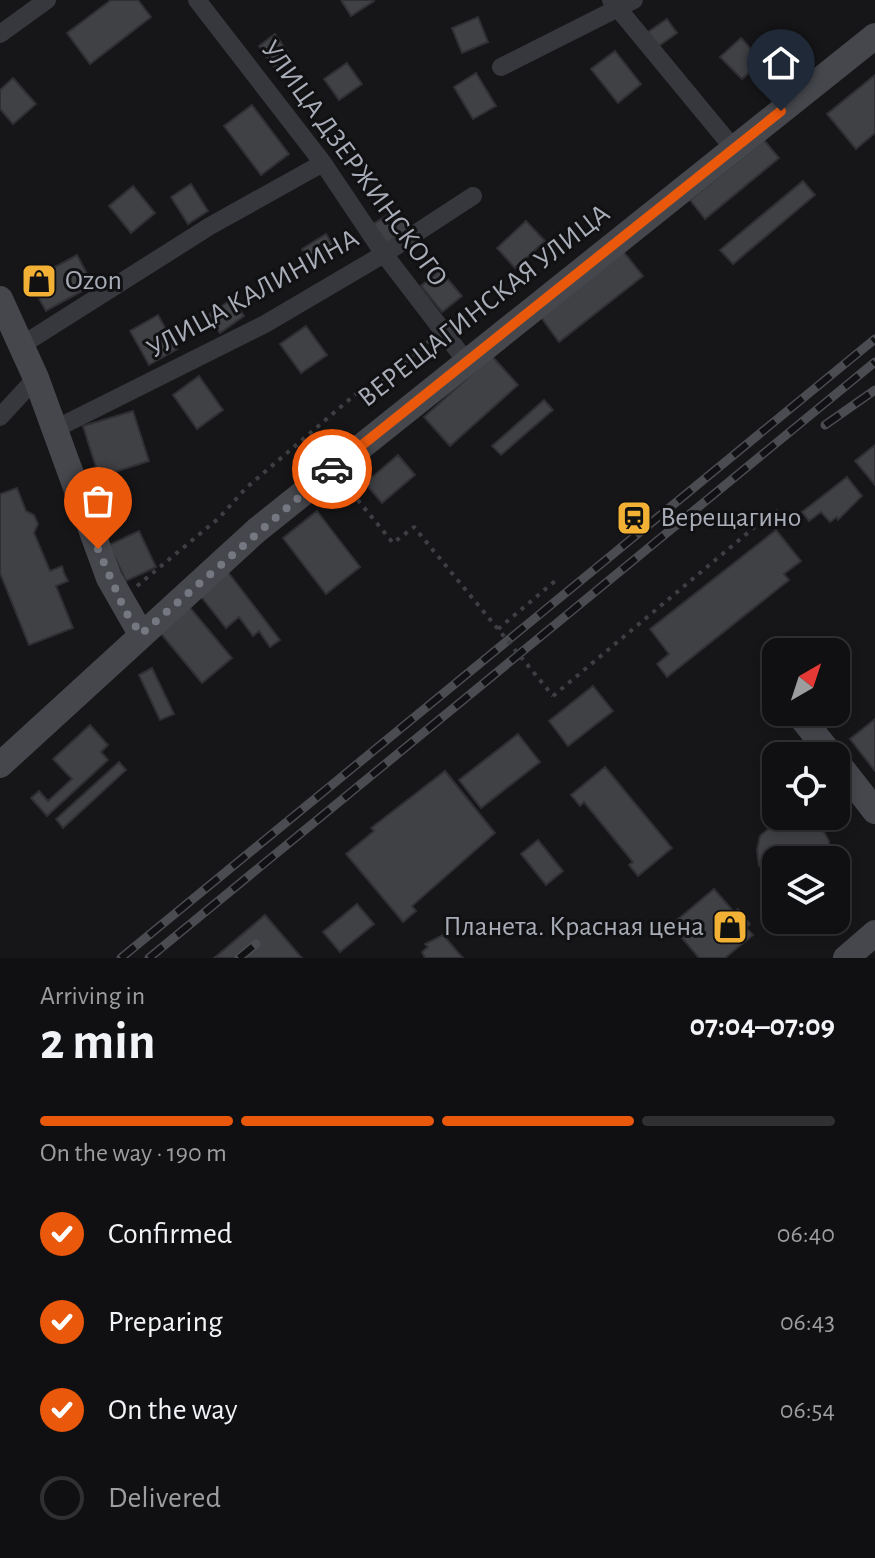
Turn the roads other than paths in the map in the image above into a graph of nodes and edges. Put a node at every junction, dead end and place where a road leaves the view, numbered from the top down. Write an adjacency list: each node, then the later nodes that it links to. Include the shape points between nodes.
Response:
1 (47, 0): 4 (street)
2 (197, 0): 8 (street, УЛИЦА ДЗЕРЖИНСКОГО)
3 (621, 3): 6 (street); 7 (street)
4 (0, 34)
5 (875, 36): 7 (main road, ВЕРЕЩАГИНСКАЯ УЛИЦА)
6 (501, 67)
7 (734, 149): 13 (main road, ВЕРЕЩАГИНСКАЯ УЛИЦА)
8 (323, 163): 10 (street, УЛИЦА ДЗЕРЖИНСКОГО); 12 (street, via 210,226)
9 (473, 196): 10 (street, УЛИЦА КАЛИНИНА)
10 (384, 254): 13 (street, УЛИЦА ДЗЕРЖИНСКОГО); 16 (street, УЛИЦА КАЛИНИНА, via 265,324)
11 (0, 299): 12 (main road)
12 (22, 345): 14 (main road)
13 (466, 361): 17 (main road, ВЕРЕЩАГИНСКАЯ УЛИЦА, via 257,530)
14 (36, 378): 15 (street); 16 (main road)
15 (0, 417)
16 (53, 430): 17 (main road, via 109,578)
17 (141, 634): 20 (main road, ВЕРЕЩАГИНСКАЯ УЛИЦА)
18 (808, 726): 19 (main road)
19 (821, 742)
20 (0, 765)
21 (850, 779): 22 (main road)
22 (875, 811)
23 (875, 933): 24 (main road)
24 (846, 958)

